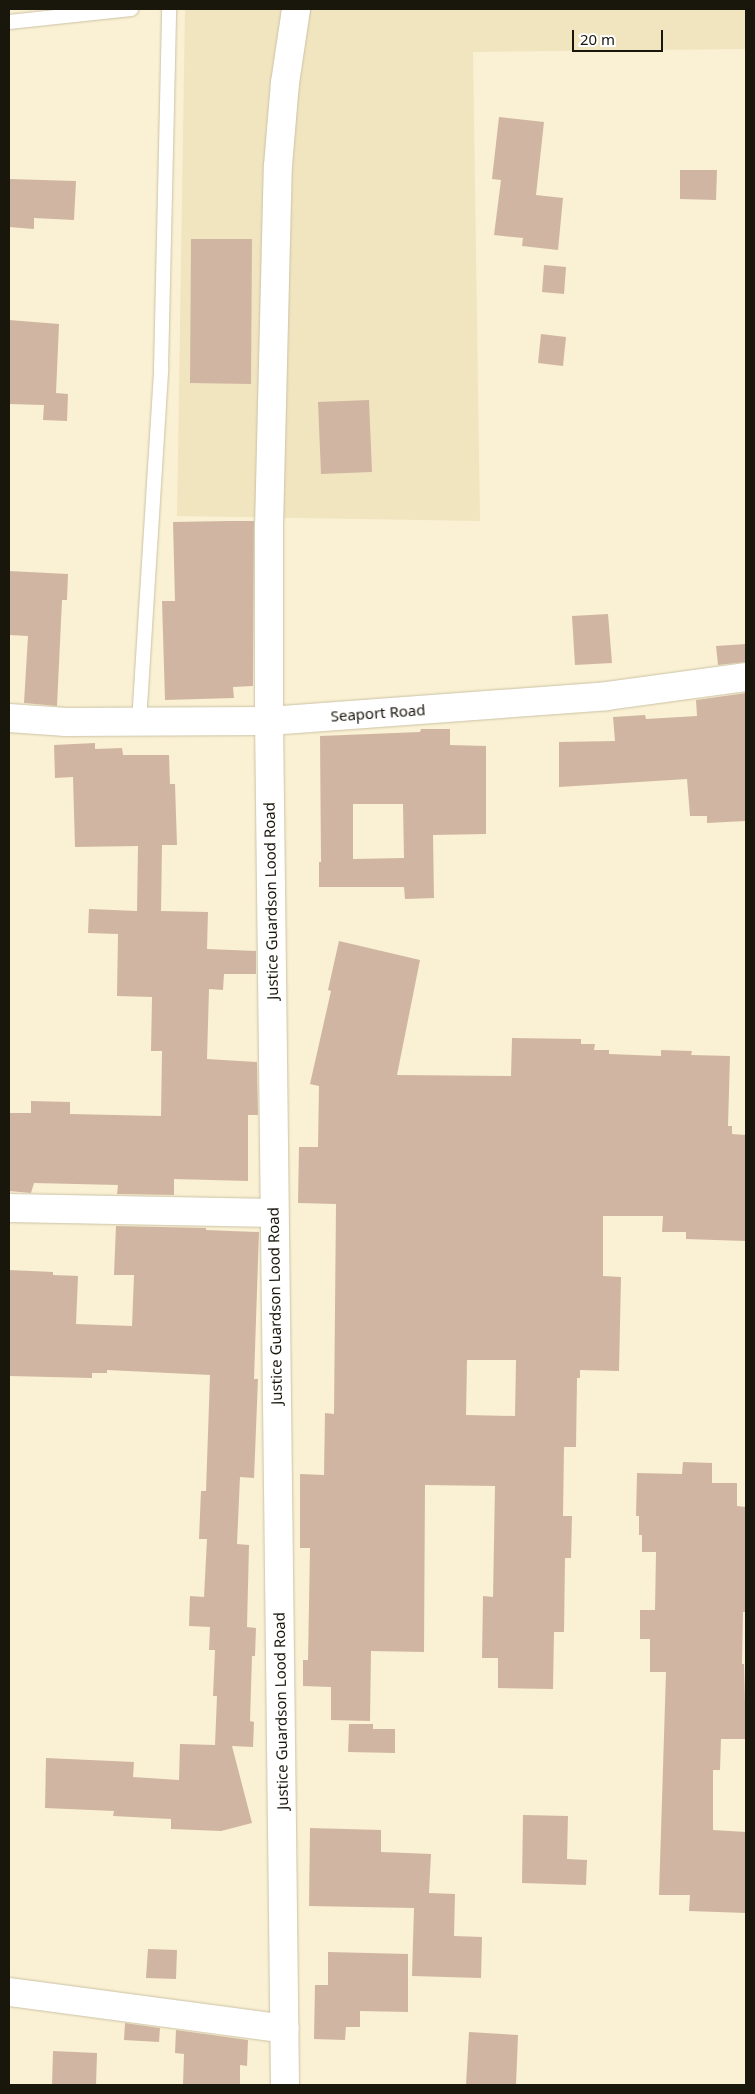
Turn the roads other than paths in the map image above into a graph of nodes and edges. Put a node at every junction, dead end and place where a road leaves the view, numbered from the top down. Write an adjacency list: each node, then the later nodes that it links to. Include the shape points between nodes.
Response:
1 (131, 9): 4 (lane)
2 (169, 9): 8 (lane, via 161,369)
3 (296, 9): 7 (main road, Justice Guardson Lood Road, via 278,166 269,527)
4 (9, 22)
5 (746, 676): 7 (main road, Seaport Road, via 606,696)
6 (9, 718): 8 (main road, Seaport Road)
7 (269, 721): 8 (main road, Seaport Road); 10 (main road, Justice Guardson Lood Road)
8 (139, 722)
9 (9, 1208): 10 (main road)
10 (274, 1212): 12 (main road, Justice Guardson Lood Road)
11 (9, 1992): 12 (main road)
12 (285, 2029): 13 (main road, Justice Guardson Lood Road)
13 (285, 2085)

